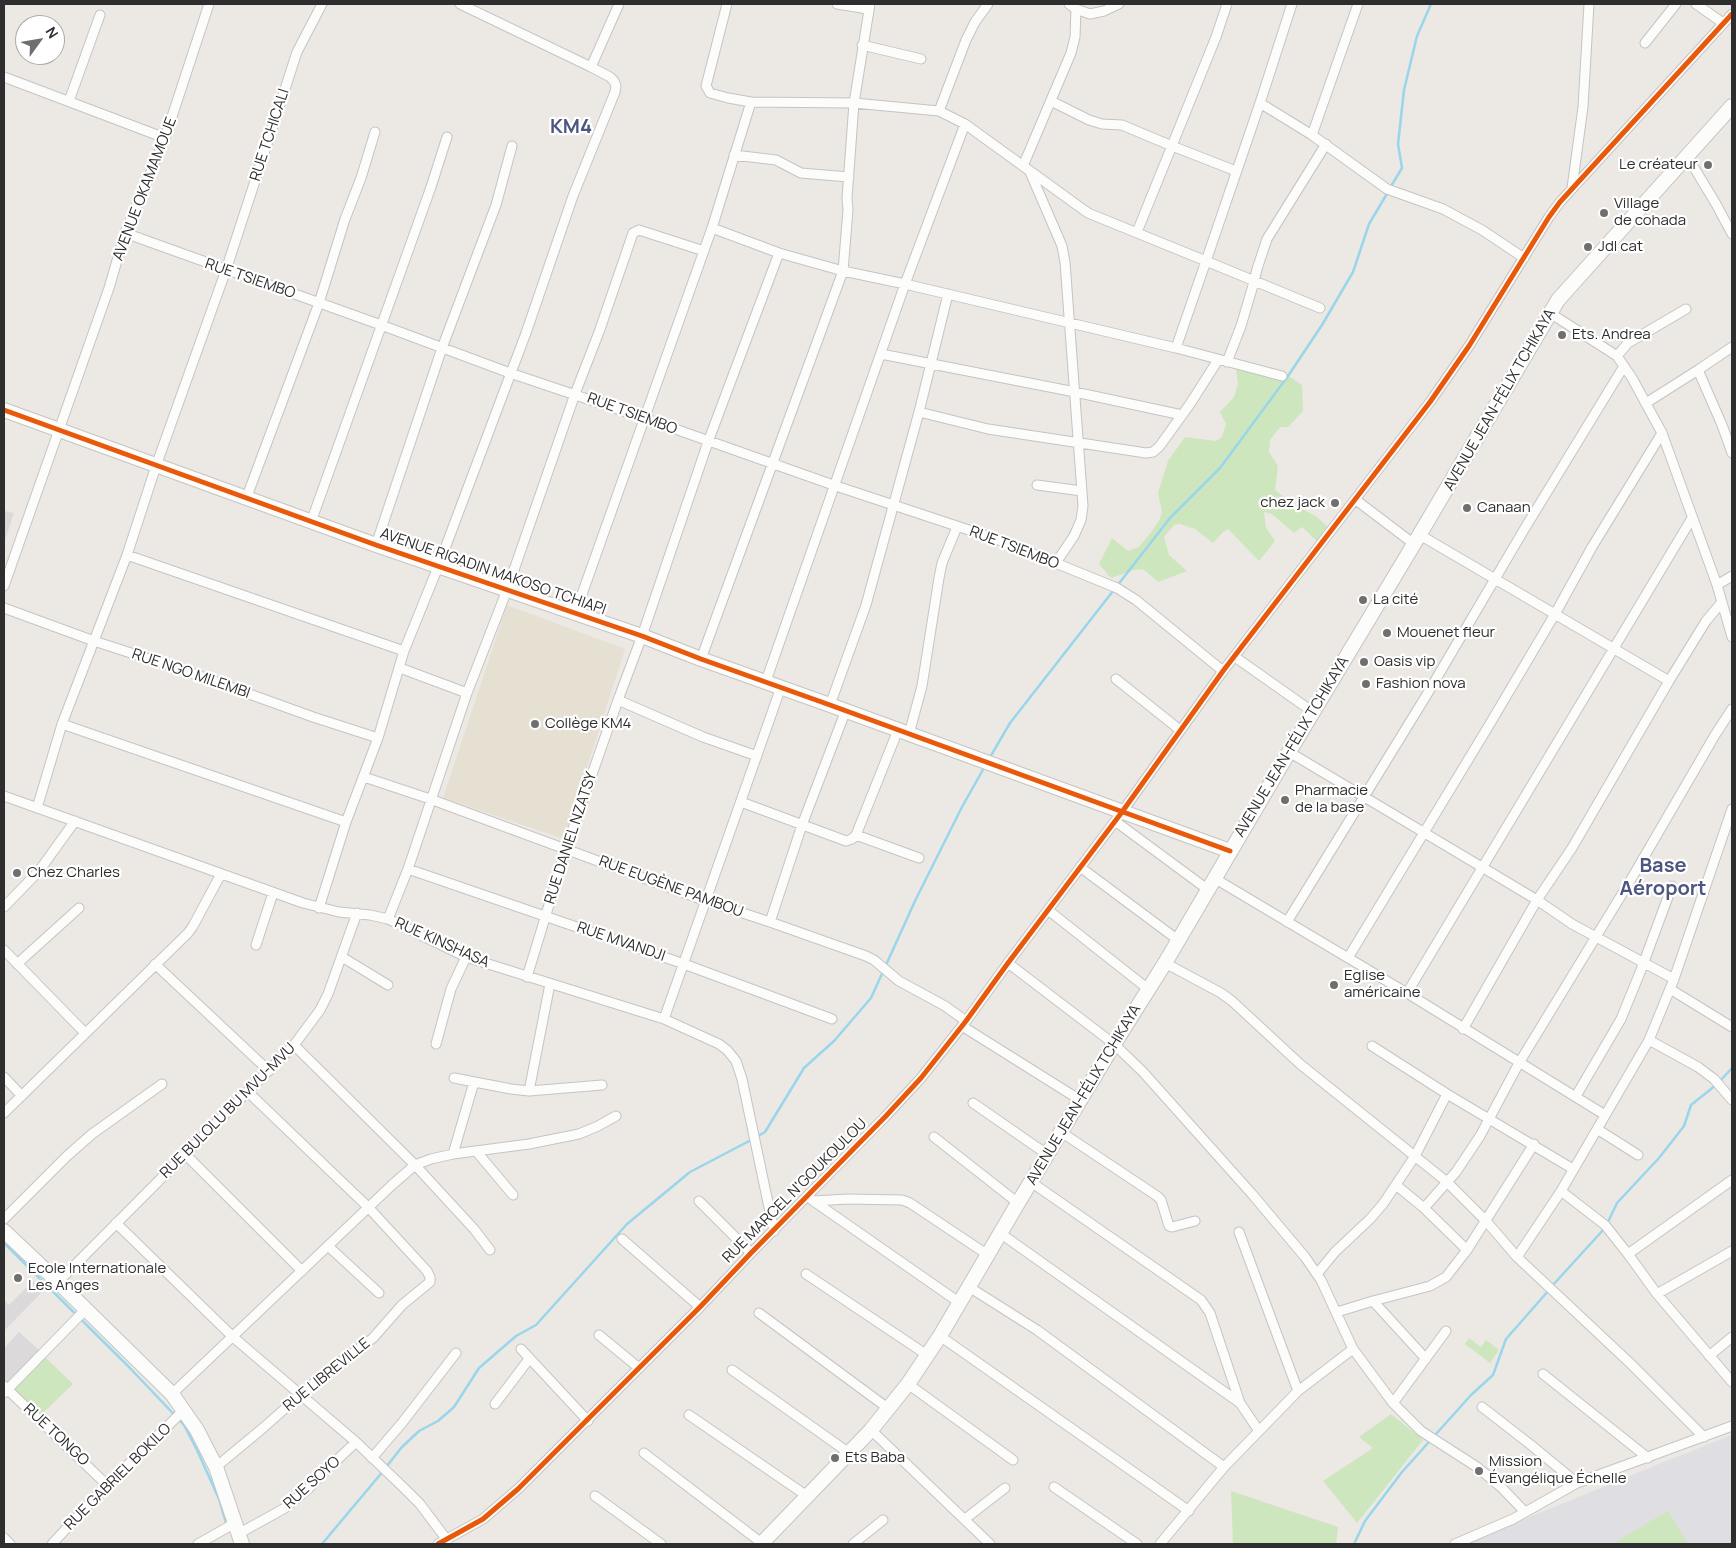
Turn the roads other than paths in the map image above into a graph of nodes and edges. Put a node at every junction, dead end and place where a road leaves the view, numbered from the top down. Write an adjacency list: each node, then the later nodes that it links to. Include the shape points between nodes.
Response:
1 (209, 4): 36 (street, AVENUE OKAMAMOUE)
2 (322, 4): 54 (street, RUE TCHICALI, via 297,52)
3 (460, 4): 23 (street)
4 (618, 4): 23 (street)
5 (727, 4): 27 (street, via 706,88 717,96)
6 (837, 4): 15 (street)
7 (988, 4): 30 (street, via 966,40)
8 (1119, 4): 16 (street, via 1090,14)
9 (1227, 4): 39 (street)
10 (1292, 4): 29 (street)
11 (1358, 4): 34 (street)
12 (1589, 4): 45 (street, via 1583,107)
13 (1676, 4): 20 (street)
14 (1696, 4): 19 (street)
15 (869, 6): 21 (street)
16 (1073, 6): 26 (street, via 1075,38)
17 (1732, 14): 19 (street, RUE MARCEL N'GOUKOULOU)
18 (100, 16): 25 (street)
19 (1723, 23): 45 (street, RUE MARCEL N'GOUKOULOU)
20 (1645, 43)
21 (862, 45): 22 (street); 28 (street)
22 (921, 59)
23 (591, 66): 74 (street, via 614,81 615,92 573,196)
24 (4, 77): 25 (street)
25 (70, 101): 36 (street)
26 (1051, 101): 39 (street, via 1089,120 1122,125); 42 (street)
27 (751, 102): 28 (street); 40 (street)
28 (854, 103): 30 (street); 44 (street)
29 (1260, 103): 34 (street); 43 (street)
30 (939, 111): 32 (street)
31 (1731, 112): 41 (street, AVENUE JEAN-FÉLIX TCHIKAYA)
32 (965, 124): 42 (street); 57 (street)
33 (375, 132): 59 (street)
34 (1312, 135): 37 (street)
35 (447, 137): 64 (street)
36 (165, 138): 48 (street, AVENUE OKAMAMOUE)
37 (1326, 144): 52 (street, via 1387,189 1443,209); 56 (street, via 1267,239)
38 (512, 146): 66 (street, via 496,205)
39 (1172, 146): 43 (street); 47 (street)
40 (734, 155): 44 (street, via 776,160 801,173); 46 (street)
41 (1687, 156): 49 (street); 62 (street, AVENUE JEAN-FÉLIX TCHIKAYA, via 1578,277)
42 (1026, 169): 47 (street, via 1088,213); 63 (street, via 1062,246)
43 (1236, 171): 53 (street)
44 (849, 177): 55 (street)
45 (1572, 189): 52 (street, RUE MARCEL N'GOUKOULOU, via 1549,217)
46 (712, 228): 50 (street); 51 (street)
47 (1137, 232): 53 (street)
48 (126, 233): 54 (street, RUE TSIEMBO); 83 (street, AVENUE OKAMAMOUE)
49 (1732, 234)
50 (704, 251): 77 (street, via 639,230 633,233); 82 (street)
51 (779, 253): 55 (street); 85 (street, RUE DANIEL NZATSY)
52 (1524, 258): 94 (street, RUE MARCEL N'GOUKOULOU, via 1448,376)
53 (1206, 261): 56 (street); 67 (street)
54 (226, 270): 59 (street, RUE TSIEMBO); 89 (street, RUE TCHICALI)
55 (843, 271): 57 (street); 88 (street)
56 (1254, 282): 60 (street); 70 (street, via 1240,326)
57 (906, 284): 58 (street); 68 (street)
58 (948, 294): 63 (street); 71 (street)
59 (320, 303): 64 (street, RUE TSIEMBO); 93 (street)
60 (1320, 308)
61 (1686, 309): 69 (street, via 1628,343)
62 (1550, 313): 69 (street); 99 (street, AVENUE JEAN-FÉLIX TCHIKAYA)
63 (1070, 323): 67 (street); 76 (street)
64 (381, 325): 66 (street, RUE TSIEMBO); 97 (street)
65 (1732, 347): 73 (street)
66 (442, 348): 74 (street, RUE TSIEMBO); 100 (street)
67 (1176, 348): 70 (street)
68 (881, 354): 71 (street); 91 (street)
69 (1618, 356): 72 (street)
70 (1222, 361): 75 (street); 81 (street)
71 (932, 363): 76 (street); 80 (street)
72 (1624, 366): 78 (street); 105 (street)
73 (1698, 370): 78 (street); 87 (street)
74 (510, 373): 77 (street, RUE TSIEMBO); 103 (street)
75 (1282, 376)
76 (1075, 392): 81 (street); 86 (street)
77 (575, 394): 82 (street, RUE TSIEMBO); 108 (street)
78 (1646, 403): 84 (street)
79 (4, 410): 83 (street, AVENUE RIGADIN MAKOSO TCHIAPI)
80 (920, 412): 86 (street, via 988,429); 95 (street)
81 (1182, 415): 86 (street, via 1153,452)
82 (644, 418): 85 (street, RUE TSIEMBO); 111 (street)
83 (59, 430): 89 (street, AVENUE RIGADIN MAKOSO TCHIAPI); 107 (street, AVENUE OKAMAMOUE)
84 (1662, 433): 96 (street); 112 (street)
85 (708, 442): 88 (street, RUE TSIEMBO); 113 (street, RUE DANIEL NZATSY)
86 (1079, 442): 92 (street)
87 (1732, 453)
88 (773, 463): 91 (street, RUE TSIEMBO); 119 (street)
89 (156, 466): 93 (street, AVENUE RIGADIN MAKOSO TCHIAPI); 101 (street, RUE TCHICALI)
90 (1037, 485): 92 (street)
91 (836, 486): 95 (street, RUE TSIEMBO); 123 (street)
92 (1082, 491): 102 (street, via 1081,520)
93 (246, 499): 97 (street, AVENUE RIGADIN MAKOSO TCHIAPI)
94 (1356, 500): 99 (street); 118 (street, RUE MARCEL N'GOUKOULOU)
95 (894, 506): 98 (street, RUE TSIEMBO); 128 (street, via 866,605)
96 (1692, 518): 106 (street); 116 (street)
97 (312, 522): 100 (street, AVENUE RIGADIN MAKOSO TCHIAPI)
98 (957, 527): 102 (street, RUE TSIEMBO, via 999,540); 134 (street, via 938,578 922,686)
99 (1417, 540): 105 (street); 131 (street, AVENUE JEAN-FÉLIX TCHIKAYA)
100 (376, 545): 103 (street, AVENUE RIGADIN MAKOSO TCHIAPI)
101 (127, 555): 115 (street, RUE TCHICALI); 117 (street)
102 (1056, 564): 121 (street, RUE TSIEMBO, via 1117,588 1136,600)
103 (438, 566): 108 (street, AVENUE RIGADIN MAKOSO TCHIAPI); 117 (street)
104 (1732, 576): 106 (street)
105 (1496, 579): 112 (street); 139 (street)
106 (1717, 585): 109 (street)
107 (4, 586)
108 (507, 590): 111 (street, AVENUE RIGADIN MAKOSO TCHIAPI); 126 (street)
109 (1722, 602): 114 (street); 124 (street)
110 (4, 608): 115 (street, RUE NGO MILEMBI)
111 (575, 614): 113 (street, AVENUE RIGADIN MAKOSO TCHIAPI)
112 (1555, 614): 116 (street); 149 (street)
113 (642, 636): 119 (street, AVENUE RIGADIN MAKOSO TCHIAPI); 127 (street, RUE DANIEL NZATSY)
114 (1732, 637)
115 (94, 641): 132 (street, RUE TCHICALI); 135 (street, RUE NGO MILEMBI)
116 (1613, 647): 124 (street); 155 (street)
117 (404, 651): 120 (street)
118 (1235, 657): 121 (street, RUE MARCEL N'GOUKOULOU); 131 (street)
119 (701, 659): 123 (street, AVENUE RIGADIN MAKOSO TCHIAPI)
120 (400, 668): 126 (street); 135 (street)
121 (1223, 671): 133 (street, RUE MARCEL N'GOUKOULOU)
122 (1116, 679): 133 (street)
123 (766, 681): 125 (street, AVENUE RIGADIN MAKOSO TCHIAPI)
124 (1669, 681): 161 (street, via 1591,816)
125 (781, 687): 128 (street, AVENUE RIGADIN MAKOSO TCHIAPI); 137 (street)
126 (467, 693): 141 (street)
127 (618, 700): 137 (street); 151 (street, RUE DANIEL NZATSY)
128 (830, 704): 130 (street, AVENUE RIGADIN MAKOSO TCHIAPI)
129 (1732, 709): 172 (street)
130 (846, 710): 134 (street, AVENUE RIGADIN MAKOSO TCHIAPI); 148 (street)
131 (1313, 712): 136 (street, AVENUE JEAN-FÉLIX TCHIKAYA)
132 (62, 724): 143 (street, RUE TCHICALI); 147 (street)
133 (1180, 730): 145 (street, RUE MARCEL N'GOUKOULOU)
134 (903, 732): 145 (street, AVENUE RIGADIN MAKOSO TCHIAPI, via 989,762); 150 (street)
135 (378, 738): 138 (street)
136 (1289, 752): 139 (street); 152 (street, AVENUE JEAN-FÉLIX TCHIKAYA)
137 (757, 756): 142 (street)
138 (364, 777): 141 (street, RUE EUGÈNE PAMBOU); 147 (street)
139 (1364, 795): 149 (street); 171 (street)
140 (4, 796): 143 (street, RUE KINSHASA)
141 (430, 799): 151 (street, RUE EUGÈNE PAMBOU); 156 (street)
142 (741, 802): 148 (street); 162 (street)
143 (37, 808): 146 (street, RUE KINSHASA)
144 (1732, 809): 186 (street)
145 (1119, 816): 152 (street, AVENUE RIGADIN MAKOSO TCHIAPI); 154 (street, RUE MARCEL N'GOUKOULOU); 158 (street)
146 (75, 821): 157 (street, RUE KINSHASA); 163 (street, via 39,871)
147 (346, 822): 165 (street)
148 (802, 825): 150 (street, via 846,841); 170 (street)
149 (1424, 833): 155 (street); 178 (street)
150 (856, 835): 153 (street)
151 (566, 849): 162 (street, RUE EUGÈNE PAMBOU); 168 (street, RUE DANIEL NZATSY)
152 (1230, 851): 158 (street, AVENUE JEAN-FÉLIX TCHIKAYA)
153 (919, 858)
154 (1080, 867): 166 (street, RUE MARCEL N'GOUKOULOU); 173 (street)
155 (1482, 867): 161 (street); 191 (street)
156 (408, 869): 168 (street, RUE MVANDJI); 169 (street)
157 (221, 874): 160 (street, RUE KINSHASA); 183 (street, via 193,926)
158 (1211, 883): 171 (street); 173 (street, AVENUE JEAN-FÉLIX TCHIKAYA)
159 (1672, 886): 181 (street)
160 (273, 893): 165 (street, RUE KINSHASA); 174 (street)
161 (1537, 900): 172 (street); 196 (street)
162 (706, 901): 170 (street, RUE EUGÈNE PAMBOU); 184 (street)
163 (4, 907)
164 (79, 908): 182 (street)
165 (319, 908): 167 (street, RUE KINSHASA)
166 (1048, 910): 179 (street, RUE MARCEL N'GOUKOULOU); 189 (street)
167 (357, 914): 169 (street, RUE KINSHASA); 176 (street, RUE BULOLU BU MVU-MVU)
168 (546, 916): 184 (street, RUE MVANDJI); 185 (street, RUE DANIEL NZATSY)
169 (388, 919): 177 (street, RUE KINSHASA)
170 (770, 922): 194 (street, RUE EUGÈNE PAMBOU, via 874,960 899,980 945,1006)
171 (1287, 922): 178 (street)
172 (1594, 937): 181 (street); 203 (street)
173 (1178, 940): 180 (street, AVENUE JEAN-FÉLIX TCHIKAYA)
174 (256, 945)
175 (4, 950): 182 (street)
176 (342, 957): 188 (street); 201 (street, RUE BULOLU BU MVU-MVU, via 320,1010)
177 (466, 957): 185 (street, RUE KINSHASA); 199 (street, via 451,989)
178 (1348, 958): 191 (street)
179 (1008, 963): 194 (street, RUE MARCEL N'GOUKOULOU); 200 (street)
180 (1165, 963): 189 (street, AVENUE JEAN-FÉLIX TCHIKAYA); 230 (street, via 1232,1001 1300,1064)
181 (1643, 963): 186 (street); 214 (street, via 1621,1019)
182 (17, 964): 197 (street)
183 (155, 964): 197 (street); 204 (street)
184 (684, 964): 192 (street); 193 (street, RUE MVANDJI)
185 (527, 977): 187 (street, RUE KINSHASA)
186 (1674, 979): 190 (street)
187 (550, 984): 192 (street, RUE KINSHASA); 210 (street)
188 (388, 985)
189 (1148, 989): 200 (street, AVENUE JEAN-FÉLIX TCHIKAYA)
190 (1670, 990): 195 (street); 198 (street)
191 (1407, 993): 196 (street)
192 (664, 1019): 249 (street, RUE KINSHASA, via 719,1044 736,1061)
193 (832, 1019)
194 (964, 1024): 215 (street, RUE EUGÈNE PAMBOU); 240 (street, RUE MARCEL N'GOUKOULOU, via 885,1118)
195 (1732, 1027)
196 (1463, 1029): 203 (street)
197 (85, 1033): 213 (street)
198 (1649, 1040): 216 (street, via 1698,1067 1714,1079); 219 (street)
199 (436, 1044)
200 (1114, 1044): 215 (street, AVENUE JEAN-FÉLIX TCHIKAYA); 264 (street, via 1144,1072 1305,1256)
201 (294, 1045): 204 (street, RUE BULOLU BU MVU-MVU); 232 (street)
202 (1372, 1046): 212 (street)
203 (1519, 1063): 214 (street); 221 (street)
204 (269, 1071): 211 (street, RUE BULOLU BU MVU-MVU)
205 (4, 1078): 213 (street)
206 (454, 1078): 207 (street)
207 (474, 1082): 210 (street); 227 (street)
208 (162, 1084): 245 (street, via 92,1134)
209 (602, 1085): 210 (street)
210 (529, 1091)
211 (248, 1092): 228 (street, RUE BULOLU BU MVU-MVU); 243 (street)
212 (1447, 1094): 221 (street); 230 (street)
213 (21, 1095): 218 (street)
214 (1576, 1096): 219 (street)
215 (1080, 1100): 223 (street, AVENUE JEAN-FÉLIX TCHIKAYA)
216 (1732, 1100)
217 (972, 1104): 229 (street)
218 (4, 1113)
219 (1605, 1115): 222 (street)
220 (616, 1116): 226 (street, via 579,1134)
221 (1489, 1118): 225 (street); 236 (street, via 1473,1148)
222 (1596, 1130): 231 (street); 233 (street)
223 (1061, 1132): 229 (street, AVENUE JEAN-FÉLIX TCHIKAYA); 246 (street, via 1157,1196 1163,1204 1169,1226)
224 (934, 1137): 242 (street)
225 (1534, 1144): 233 (street); 247 (street)
226 (476, 1151): 227 (street); 239 (street)
227 (452, 1154): 232 (street)
228 (186, 1155): 248 (street, RUE BULOLU BU MVU-MVU); 262 (street)
229 (1048, 1155): 235 (street, AVENUE JEAN-FÉLIX TCHIKAYA)
230 (1414, 1156): 236 (street); 237 (street)
231 (1638, 1156)
232 (415, 1165): 243 (street); 255 (street)
233 (1573, 1168): 238 (street)
234 (1732, 1180): 259 (street)
235 (1031, 1182): 242 (street, AVENUE JEAN-FÉLIX TCHIKAYA); 296 (street, via 1201,1300 1210,1313)
236 (1447, 1182): 244 (street); 247 (street)
237 (1396, 1184): 244 (street); 264 (street, via 1374,1214)
238 (1561, 1191): 259 (street, via 1605,1225); 261 (street)
239 (513, 1195)
240 (810, 1199): 249 (street, RUE MARCEL N'GOUKOULOU); 260 (street, via 902,1200); 270 (street)
241 (699, 1200): 258 (street)
242 (1018, 1204): 252 (street, AVENUE JEAN-FÉLIX TCHIKAYA)
243 (368, 1207): 254 (street); 295 (street, RUE LIBREVILLE, via 430,1277 430,1282 402,1305 373,1338)
244 (1424, 1208): 256 (street)
245 (4, 1219)
246 (1195, 1221)
247 (1486, 1222): 256 (street); 261 (street)
248 (116, 1223): 265 (street, RUE BULOLU BU MVU-MVU); 278 (street)
249 (774, 1230): 258 (street, RUE MARCEL N'GOUKOULOU)
250 (4, 1231): 265 (street)
251 (1239, 1232): 293 (street)
252 (1000, 1233): 260 (street, AVENUE JEAN-FÉLIX TCHIKAYA); 296 (street)
253 (622, 1239): 271 (street)
254 (328, 1246): 262 (street); 267 (street)
255 (490, 1250)
256 (1467, 1250): 269 (street, via 1446,1278 1430,1286)
257 (1732, 1251): 268 (street)
258 (751, 1253): 271 (street, RUE MARCEL N'GOUKOULOU)
259 (1628, 1254): 268 (street)
260 (988, 1255): 266 (street, AVENUE JEAN-FÉLIX TCHIKAYA)
261 (1517, 1257): 307 (street)
262 (302, 1271): 278 (street)
263 (806, 1274): 283 (street)
264 (1317, 1274): 273 (street)
265 (58, 1282): 272 (street)
266 (969, 1287): 270 (street, AVENUE JEAN-FÉLIX TCHIKAYA); 315 (street, via 1045,1336)
267 (380, 1293)
268 (1657, 1294): 284 (street)
269 (1373, 1300): 273 (street); 285 (street)
270 (960, 1303): 277 (street, AVENUE JEAN-FÉLIX TCHIKAYA)
271 (700, 1307): 287 (street, RUE MARCEL N'GOUKOULOU)
272 (86, 1309): 292 (street); 294 (street)
273 (1337, 1312): 281 (street)
274 (759, 1313): 300 (street)
275 (1446, 1331): 285 (street)
276 (599, 1335): 287 (street)
277 (940, 1336): 283 (street, AVENUE JEAN-FÉLIX TCHIKAYA); 322 (street)
278 (233, 1337): 294 (street); 295 (street)
279 (1732, 1337): 284 (street)
280 (521, 1349): 286 (street)
281 (1353, 1349): 293 (street); 297 (street)
282 (456, 1353): 311 (street)
283 (927, 1355): 291 (street, AVENUE JEAN-FÉLIX TCHIKAYA)
284 (1709, 1356): 290 (street)
285 (1426, 1359): 297 (street)
286 (529, 1360): 298 (street); 303 (street)
287 (639, 1368): 303 (street, RUE MARCEL N'GOUKOULOU)
288 (732, 1370): 310 (street)
289 (1543, 1374): 312 (street)
290 (1732, 1382)
291 (908, 1384): 300 (street, AVENUE JEAN-FÉLIX TCHIKAYA); 313 (street)
292 (5, 1390): 317 (street, RUE TONGO)
293 (1298, 1391): 306 (street)
294 (172, 1394): 301 (street)
295 (300, 1395): 308 (street); 314 (street, RUE LIBREVILLE)
296 (1240, 1403): 306 (street)
297 (1393, 1403): 323 (street, via 1426,1435 1477,1467)
298 (495, 1404)
299 (1482, 1407): 316 (street)
300 (889, 1409): 305 (street, AVENUE JEAN-FÉLIX TCHIKAYA)
301 (184, 1410): 314 (street); 317 (street, RUE GABRIEL BOKILO)
302 (689, 1415): 321 (street)
303 (588, 1421): 328 (street, RUE MARCEL N'GOUKOULOU, via 490,1513)
304 (1732, 1426): 307 (street)
305 (871, 1430): 310 (street, AVENUE JEAN-FÉLIX TCHIKAYA); 324 (street)
306 (1259, 1431): 315 (street)
307 (1704, 1437): 312 (street)
308 (356, 1442): 311 (street); 326 (street, RUE SOYO, via 285,1508)
309 (644, 1453): 334 (street)
310 (850, 1453): 321 (street, AVENUE JEAN-FÉLIX TCHIKAYA)
311 (372, 1458): 328 (street, via 420,1504)
312 (1648, 1458): 316 (street)
313 (1013, 1460)
314 (216, 1467): 326 (street)
315 (1224, 1467): 322 (street)
316 (1577, 1483): 323 (street)
317 (108, 1484): 330 (street, RUE GABRIEL BOKILO)
318 (1054, 1486): 337 (street)
319 (1005, 1488): 324 (street)
320 (595, 1496): 333 (street)
321 (807, 1496): 334 (street, AVENUE JEAN-FÉLIX TCHIKAYA)
322 (1189, 1512): 338 (street)
323 (1526, 1512): 339 (street)
324 (965, 1519): 336 (street)
325 (883, 1520): 335 (street)
326 (238, 1534): 331 (street, RUE SOYO)
327 (4, 1538): 329 (street)
328 (447, 1540): 332 (street, RUE MARCEL N'GOUKOULOU)
329 (10, 1544)
330 (52, 1544)
331 (198, 1544)
332 (438, 1544)
333 (661, 1544)
334 (762, 1544)
335 (853, 1544)
336 (990, 1544)
337 (1137, 1544)
338 (1160, 1544)
339 (1455, 1544)

